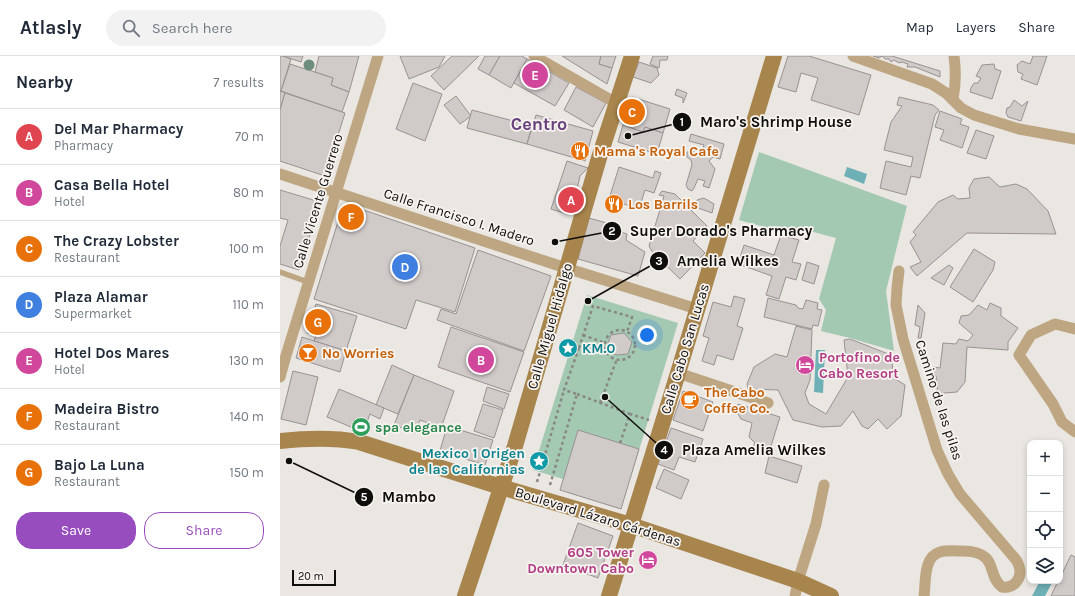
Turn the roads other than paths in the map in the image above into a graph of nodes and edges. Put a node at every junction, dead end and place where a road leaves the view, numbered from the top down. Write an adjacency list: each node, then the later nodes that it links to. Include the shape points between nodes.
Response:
1 (378, 56): 11 (street, Calle Vicente Guerrero)
2 (534, 56): 8 (street)
3 (632, 56): 8 (main road, Calle Miguel Hidalgo)
4 (774, 56): 16 (main road, Calle Cabo San Lucas)
5 (853, 56): 7 (street, via 932,84)
6 (954, 56): 7 (street, via 956,79)
7 (953, 99): 9 (street, via 961,108 974,115 1031,132)
8 (616, 103): 12 (main road, Calle Miguel Hidalgo)
9 (1075, 139)
10 (280, 174): 11 (street, Calle Francisco I. Madero)
11 (336, 192): 12 (street, Calle Francisco I. Madero); 15 (street, Calle Vicente Guerrero)
12 (566, 268): 16 (street, Calle Francisco I. Madero); 24 (main road, Calle Miguel Hidalgo, via 526,410)
13 (899, 271): 30 (street, Camino de las pilas, via 896,297 899,324 940,456 960,494 1012,555 1020,572 1015,584 1002,587 996,581 984,556 964,551 944,551 937,553 926,568)
14 (280, 272): 15 (lane)
15 (308, 282): 19 (street, Calle Vicente Guerrero)
16 (697, 309): 18 (main road, Calle Cabo San Lucas)
17 (1075, 329): 21 (street, via 1055,324 1031,335 1019,355 1053,404 1062,422)
18 (678, 373): 20 (street); 25 (main road, Calle Cabo San Lucas)
19 (280, 378)
20 (768, 403)
21 (1075, 432)
22 (280, 441): 24 (main road, Boulevard Lázaro Cárdenas, via 311,438 345,439)
23 (824, 485): 26 (street, via 816,524)
24 (501, 487): 25 (main road, Boulevard Lázaro Cárdenas); 27 (main road, Calle Miguel Hidalgo)
25 (631, 525): 26 (main road, Boulevard Lázaro Cárdenas); 28 (main road, Calle Cabo San Lucas)
26 (796, 589): 29 (main road, Boulevard Lázaro Cárdenas)
27 (465, 596)
28 (609, 596)
29 (831, 596)
30 (924, 596)

